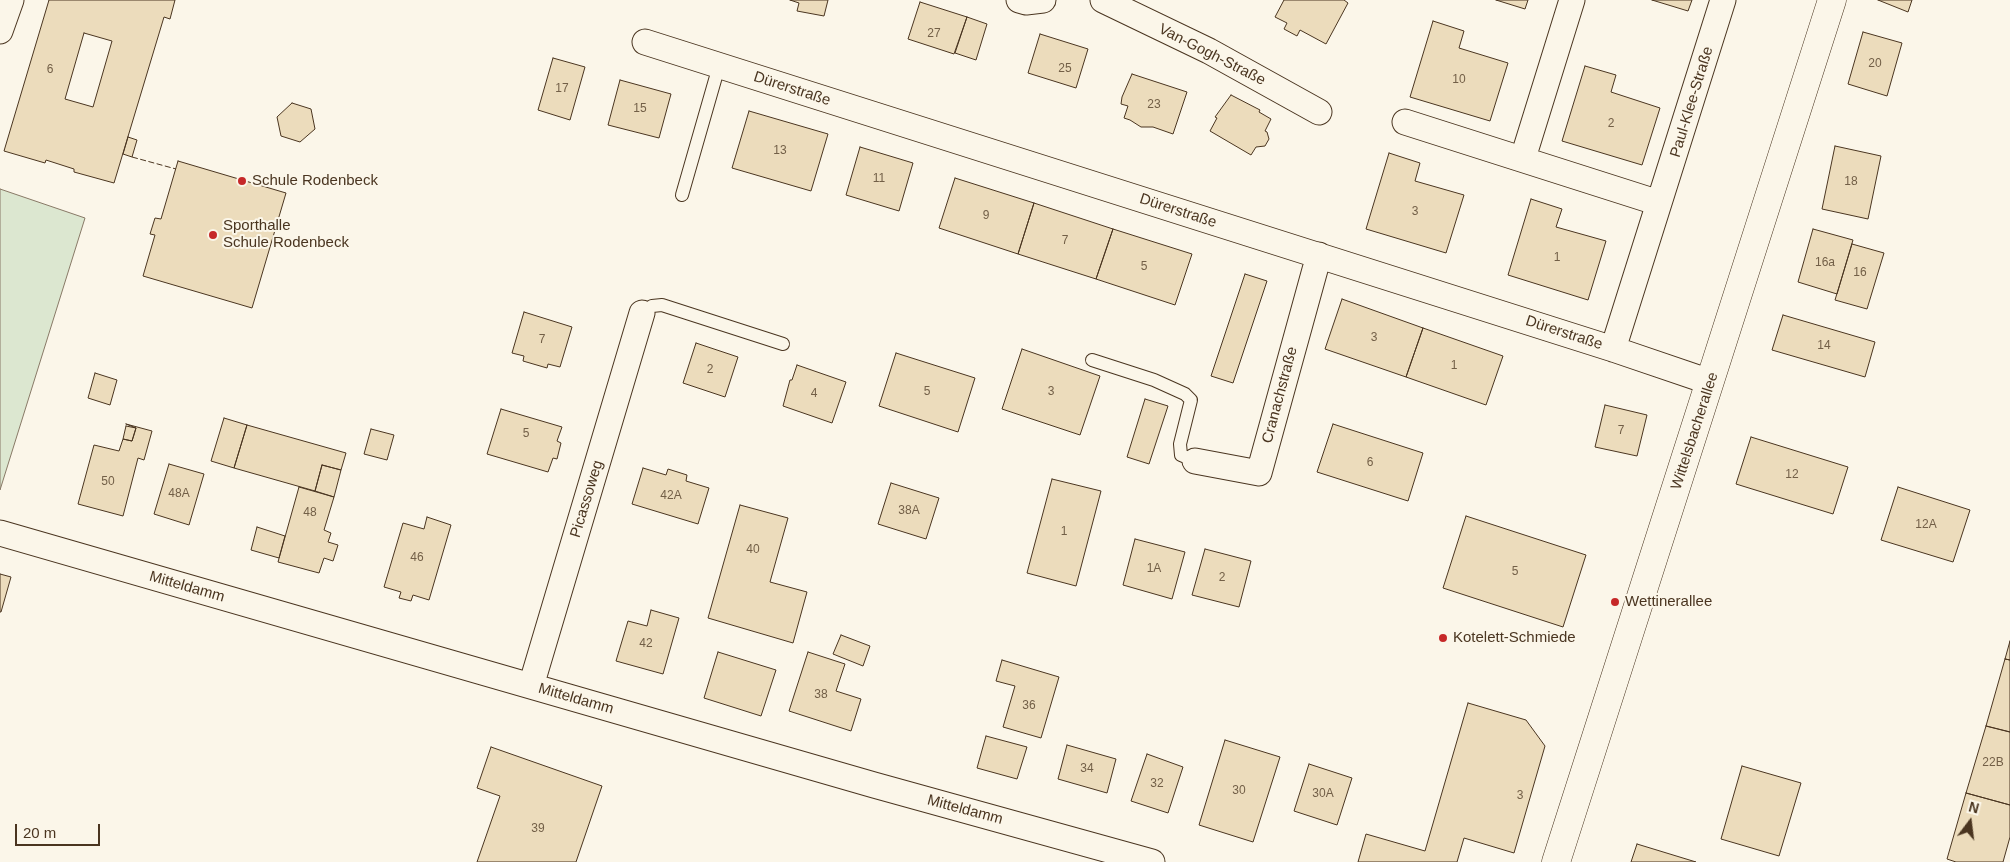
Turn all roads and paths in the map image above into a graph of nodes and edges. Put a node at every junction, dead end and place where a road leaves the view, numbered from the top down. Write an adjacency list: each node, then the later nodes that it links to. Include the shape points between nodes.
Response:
1 (11, 0): 8 (street)
2 (1019, 0): 3 (street)
3 (1043, 0)
4 (1103, 0): 11 (street, Van-Gogh-Straße, via 1209,51)
5 (1572, 0): 13 (street)
6 (1723, 0): 15 (street, Paul-Klee-Straße)
7 (1832, 0): 21 (street, Wittelsbacherallee)
8 (0, 31)
9 (645, 42): 10 (street, Dürerstraße)
10 (719, 66): 14 (lane); 16 (street, Dürerstraße)
11 (1319, 112)
12 (1405, 122): 13 (street)
13 (1523, 158): 15 (street)
14 (682, 195)
15 (1658, 203): 19 (street, Paul-Klee-Straße)
16 (1319, 255): 19 (street, Dürerstraße); 22 (street, Cranachstraße, via 1259,473)
17 (642, 313): 18 (lane, via 652,306 662,305); 24 (street, Picassoweg)
18 (783, 344)
19 (1613, 349): 21 (street, Dürerstraße)
20 (1092, 360): 22 (lane, via 1154,380 1185,394 1191,400 1180,444 1181,454)
21 (1710, 382): 26 (street, Wittelsbacherallee)
22 (1196, 461)
23 (0, 533): 24 (street, Mitteldamm)
24 (531, 686): 25 (street, Mitteldamm)
25 (1152, 862)
26 (1556, 862)

